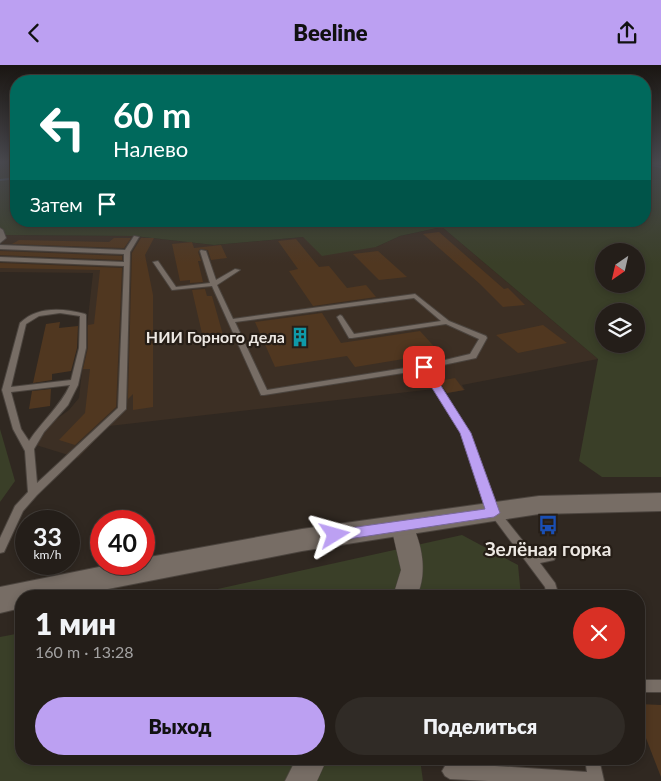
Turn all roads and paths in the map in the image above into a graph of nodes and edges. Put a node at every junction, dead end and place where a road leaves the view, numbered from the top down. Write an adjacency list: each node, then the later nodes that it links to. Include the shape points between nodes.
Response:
1 (0, 230): 3 (lane, via 3,238)
2 (136, 237): 6 (lane)
3 (0, 241)
4 (0, 247): 6 (lane)
5 (203, 251): 11 (lane)
6 (127, 252): 9 (lane)
7 (0, 259): 9 (lane)
8 (156, 262): 11 (lane, via 174,289)
9 (125, 264): 19 (lane, via 122,409)
10 (237, 270): 11 (lane)
11 (214, 284): 13 (lane)
12 (340, 317): 14 (lane, via 352,336)
13 (231, 321): 14 (lane, via 415,295); 15 (lane, via 264,393)
14 (447, 322): 15 (lane, via 482,338 472,356)
15 (424, 367): 21 (lane, via 466,433)
16 (75, 382): 17 (lane); 17 (lane, via 83,315 69,311 46,313 30,317 23,323); 18 (lane, via 66,401 34,437)
17 (6, 390): 18 (lane, via 17,429)
18 (28, 449): 19 (lane)
19 (34, 493): 23 (lane, via 19,509)
20 (661, 502): 21 (street, via 539,505)
21 (494, 513): 22 (street); 25 (lane)
22 (402, 526): 26 (street, via 302,540); 27 (street, via 414,563)
23 (0, 549)
24 (550, 557): 25 (lane)
25 (530, 560): 28 (lane)
26 (43, 590)
27 (408, 590)
28 (552, 590)
29 (15, 596): 30 (street)
30 (0, 600)
31 (645, 686): 32 (lane)
32 (661, 686)
33 (309, 765): 36 (street)
34 (593, 765): 37 (lane)
35 (450, 771): 37 (lane)
36 (300, 781)
37 (596, 781)

